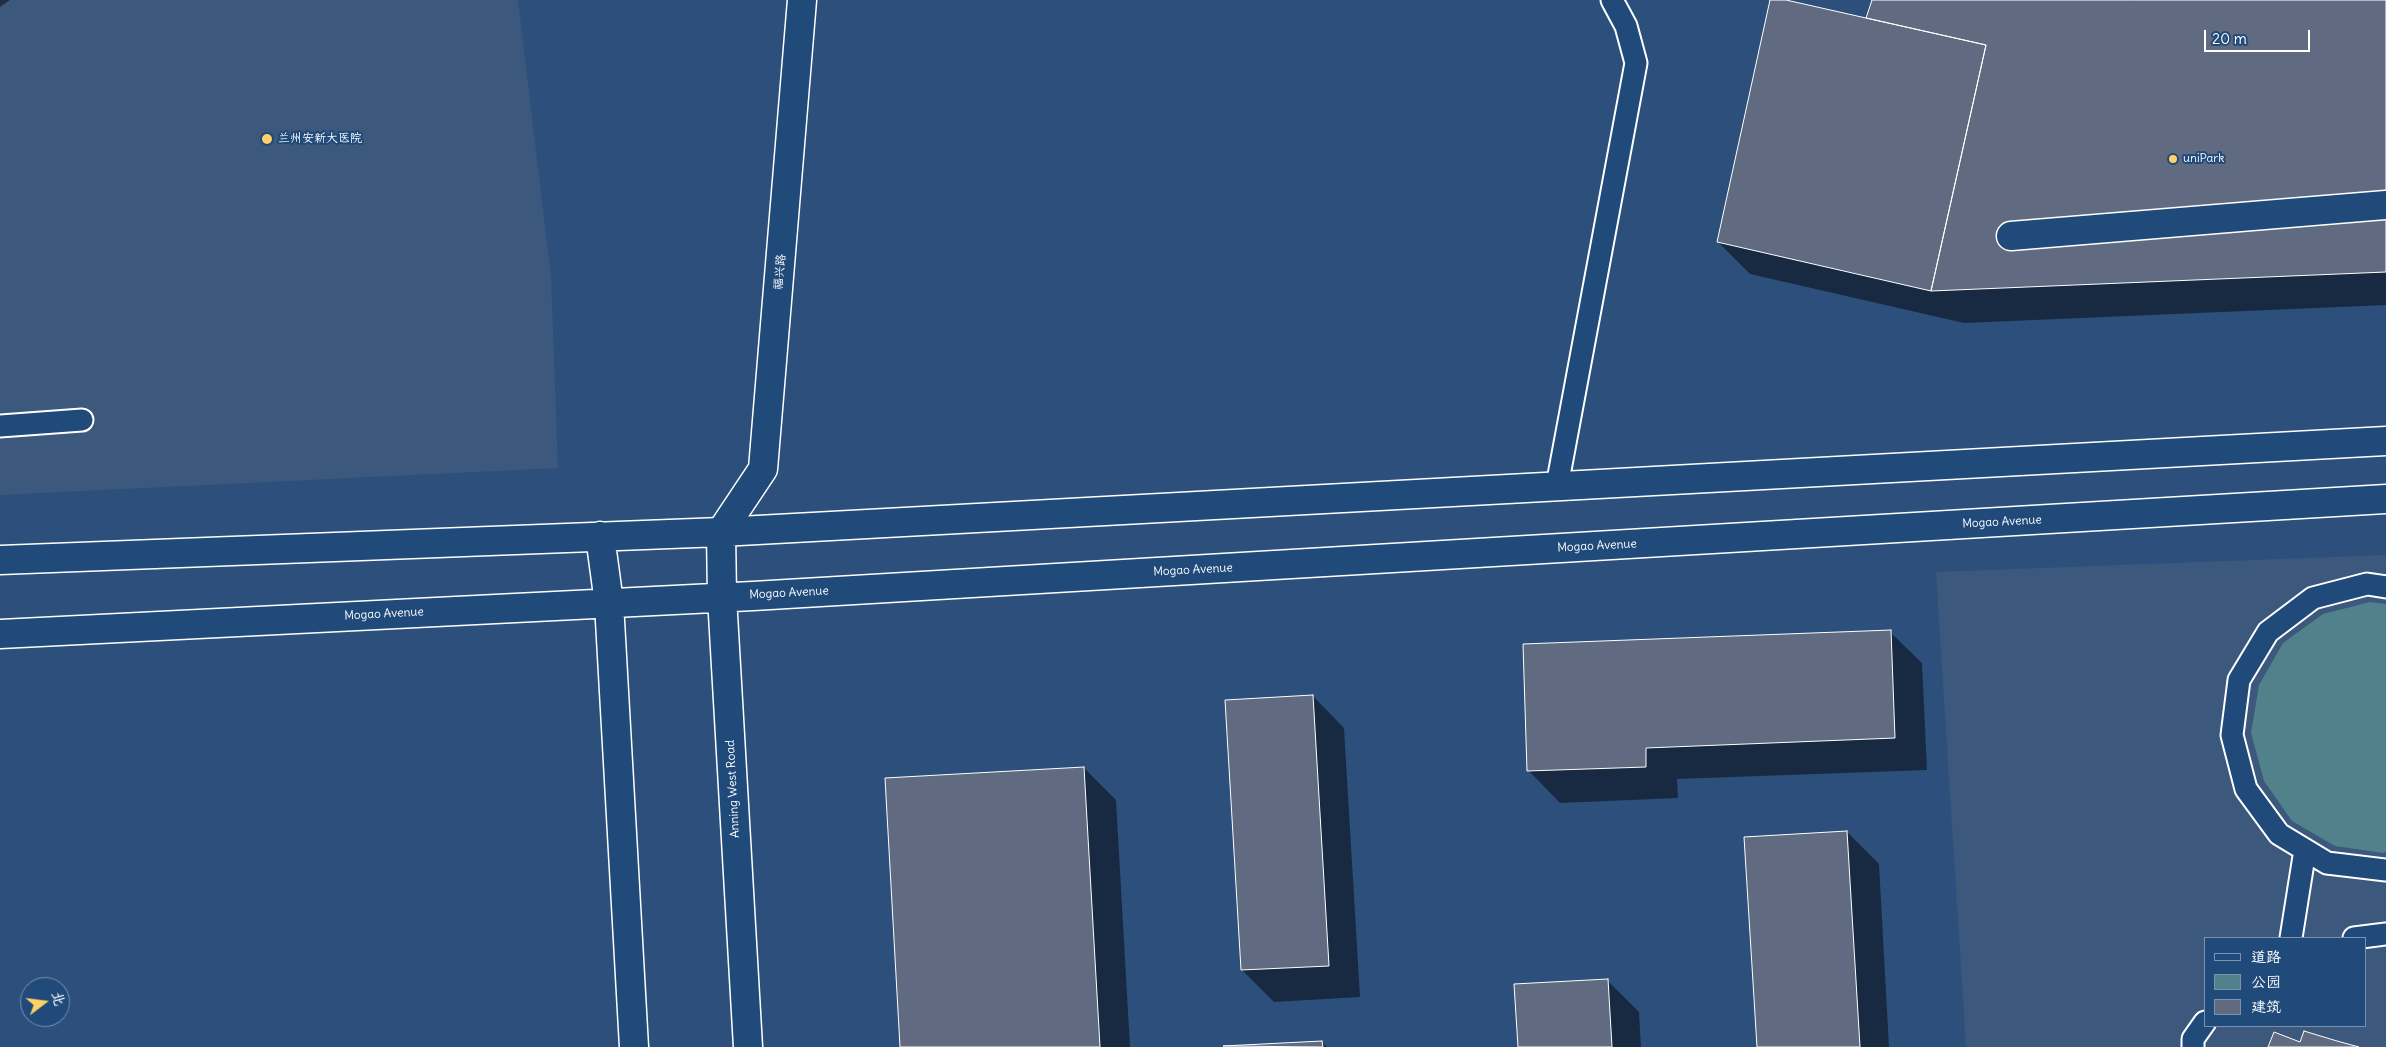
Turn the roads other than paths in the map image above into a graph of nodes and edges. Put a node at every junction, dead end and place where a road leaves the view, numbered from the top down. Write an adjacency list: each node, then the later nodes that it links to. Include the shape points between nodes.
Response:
1 (802, 0): 10 (main road, 福兴路, via 763,469)
2 (1612, 0): 8 (lane, via 1626,26 1636,63)
3 (2386, 205): 4 (main road)
4 (2010, 236)
5 (82, 420): 6 (lane)
6 (0, 426)
7 (2386, 441): 8 (main road)
8 (1557, 486): 10 (main road)
9 (2386, 499): 14 (main road, Mogao Avenue)
10 (721, 532): 11 (main road); 14 (main road, Anning West Road)
11 (600, 536): 12 (main road); 15 (main road)
12 (0, 560)
13 (2386, 587): 17 (lane, via 2367,584 2313,598 2268,632 2239,680 2232,735 2246,790 2279,834)
14 (722, 597): 15 (main road, Mogao Avenue); 24 (main road, Anning West Road)
15 (609, 603): 16 (main road, Mogao Avenue); 23 (main road)
16 (0, 634)
17 (2305, 850): 18 (lane, via 2327,863); 20 (lane)
18 (2386, 870)
19 (2386, 934): 21 (lane)
20 (2290, 937)
21 (2362, 937)
22 (2204, 1023): 25 (lane, via 2193,1039)
23 (634, 1047)
24 (748, 1047)
25 (2193, 1047)

